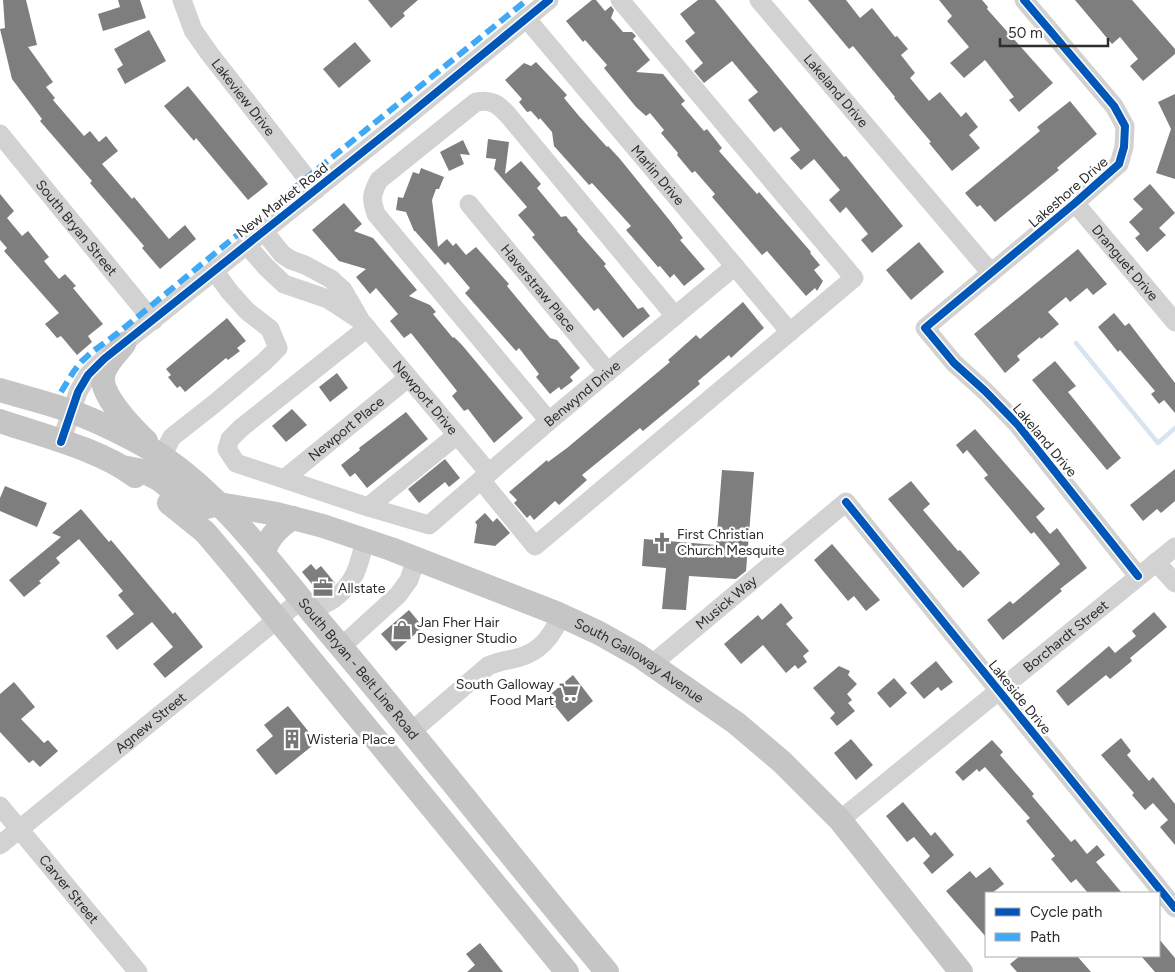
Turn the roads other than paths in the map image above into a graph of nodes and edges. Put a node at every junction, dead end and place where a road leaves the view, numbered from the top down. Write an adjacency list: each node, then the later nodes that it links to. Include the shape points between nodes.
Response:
1 (182, 0): 8 (street, Lakeview Drive, via 208,53)
2 (549, 0): 6 (street, New Market Road)
3 (620, 0): 21 (street, via 854,278)
4 (759, 0): 15 (street, Lakeland Drive)
5 (1024, 0): 9 (street, Lakeshore Drive, via 1114,106 1125,126 1119,164)
6 (526, 18): 8 (street, New Market Road); 13 (street, Marlin Drive)
7 (0, 134): 17 (street, South Bryan Street)
8 (316, 190): 11 (street, New Market Road)
9 (1075, 203): 15 (street, Lakeshore Drive); 18 (street, Dranguet Drive)
10 (469, 204): 23 (street, Haverstraw Place)
11 (263, 230): 12 (street, New Market Road); 19 (street, Newport Drive, via 282,254 331,279 342,290)
12 (246, 244): 14 (street, New Market Road); 19 (street, Newport Drive, via 284,284 328,299)
13 (736, 266): 16 (street, Benwynd Drive); 21 (street, Marlin Drive)
14 (214, 270): 17 (street, New Market Road); 31 (street, via 246,311 270,329 278,348 172,437)
15 (991, 273): 20 (street, Lakeshore Drive)
16 (675, 316): 23 (street, Benwynd Drive); 28 (street, via 508,115 493,102 476,102 379,180 372,201 376,214)
17 (153, 321): 22 (street, New Market Road)
18 (1175, 322)
19 (364, 325): 24 (street, Newport Drive); 34 (street, via 230,439 227,449 236,463)
20 (924, 328): 44 (street, Lakeland Drive, via 954,363 1018,425)
21 (790, 332): 33 (street, Newport Drive, via 535,546)
22 (124, 344): 26 (street, New Market Road, via 88,375); 31 (main road, via 105,369 102,378 105,389 123,416)
23 (608, 372): 28 (street, Benwynd Drive)
24 (408, 378): 29 (street, Newport Drive); 34 (street, Newport Place)
25 (0, 390): 26 (main road, South Bryan - Belt Line Road)
26 (71, 411): 30 (street, New Market Road); 31 (main road, South Bryan - Belt Line Road)
27 (0, 421): 30 (main road)
28 (549, 421): 33 (street, Benwynd Drive)
29 (457, 435): 33 (street, Newport Drive); 37 (street)
30 (61, 442): 32 (main road)
31 (162, 456): 36 (main road, South Bryan - Belt Line Road)
32 (122, 467): 36 (main road, South Galloway Avenue, via 143,471 186,501 202,508); 48 (main road, via 205,532)
33 (485, 476): 37 (street, Benwynd Drive, via 429,524)
34 (284, 479): 37 (street)
35 (846, 502): 50 (street, Musick Way); 51 (street, Lakeside Drive)
36 (219, 504): 38 (main road, South Galloway Avenue); 41 (main road, South Bryan - Belt Line Road)
37 (368, 507)
38 (293, 518): 39 (main road, South Galloway Avenue); 41 (main road, via 276,530)
39 (365, 540): 42 (main road, South Galloway Avenue); 46 (street, via 349,585 331,601)
40 (1175, 547): 43 (street, Borchardt Street)
41 (263, 553): 46 (main road, South Bryan - Belt Line Road)
42 (416, 559): 47 (main road, South Galloway Avenue); 49 (street, via 398,595)
43 (1156, 562): 44 (street, Borchardt Street); 45 (street)
44 (1138, 576): 51 (street, Borchardt Street)
45 (1175, 583)
46 (307, 606): 48 (street, Agnew Street); 49 (main road, South Bryan - Belt Line Road)
47 (562, 616): 50 (main road, South Galloway Avenue, via 599,633); 52 (street, via 540,647 526,655 488,666)
48 (278, 619): 53 (main road); 56 (street, Agnew Street)
49 (341, 646): 52 (main road, South Bryan - Belt Line Road)
50 (652, 665): 55 (main road, South Galloway Avenue, via 736,724 782,762)
51 (998, 691): 55 (street, Borchardt Street); 58 (street, Lakeside Drive)
52 (412, 731): 53 (main road); 61 (main road, South Bryan - Belt Line Road)
53 (387, 752): 60 (main road)
54 (0, 806): 56 (street, Carver Street)
55 (840, 820): 62 (main road, South Galloway Avenue)
56 (20, 828): 57 (street, Agnew Street); 59 (street, Carver Street)
57 (0, 845)
58 (1175, 908)
59 (138, 972)
60 (567, 972)
61 (608, 972)
62 (961, 972)

